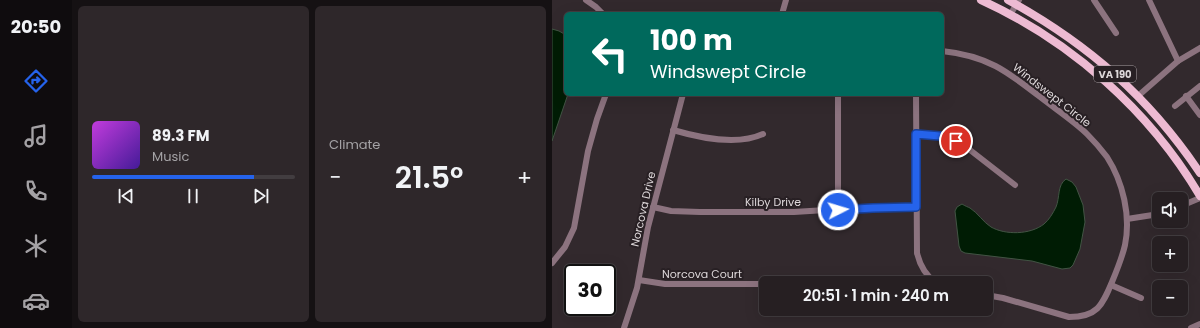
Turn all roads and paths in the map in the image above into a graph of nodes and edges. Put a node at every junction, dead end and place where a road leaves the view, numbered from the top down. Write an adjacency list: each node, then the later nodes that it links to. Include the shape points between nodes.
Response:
1 (586, 0): 8 (street)
2 (786, 0): 9 (street)
3 (981, 0): 10 (main road, VA 190)
4 (1008, 0): 7 (main road, VA 190)
5 (1094, 0): 11 (street)
6 (1149, 0): 14 (street)
7 (1018, 2): 10 (street); 20 (main road, VA 190, via 1087,51)
8 (601, 12)
9 (783, 12)
10 (1010, 15): 29 (main road, VA 190, via 1066,50 1111,86 1164,144)
11 (1116, 33)
12 (1200, 48): 14 (street)
13 (944, 51): 35 (street, Windswept Circle, via 968,55 1002,69 1086,133 1106,156 1115,172 1124,197)
14 (1178, 61): 20 (street)
15 (1200, 86): 21 (street)
16 (605, 96): 36 (street, via 588,151 574,228 565,247)
17 (682, 96): 24 (street, Norcova Drive)
18 (838, 96): 33 (street)
19 (916, 96): 26 (street)
20 (1138, 96): 27 (main road, VA 190, via 1164,125)
21 (1186, 96): 22 (street); 23 (street)
22 (1174, 106)
23 (1200, 115)
24 (673, 130): 25 (street, via 717,139 742,140); 31 (street, Norcova Drive)
25 (763, 134)
26 (916, 134): 28 (street, via 940,136 961,143); 32 (street)
27 (1200, 173)
28 (1015, 184)
29 (1200, 197): 30 (street)
30 (1188, 203)
31 (653, 207): 33 (street, Kilby Drive, via 671,212); 38 (street, Norcova Drive)
32 (916, 207): 33 (street, Kilby Drive); 37 (street, via 917,253)
33 (838, 210)
34 (1152, 215): 35 (street)
35 (1127, 219): 40 (street, Windswept Circle, via 1125,244)
36 (552, 263)
37 (928, 276)
38 (639, 280): 39 (street, Norcova Court, via 665,284); 44 (street, Norcova Drive)
39 (759, 284)
40 (1111, 285): 41 (street, Windswept Circle, via 1103,303 1091,314 1080,317 1069,317); 42 (street)
41 (993, 296)
42 (1141, 298)
43 (1200, 324): 45 (street)
44 (624, 328)
45 (1192, 328)

